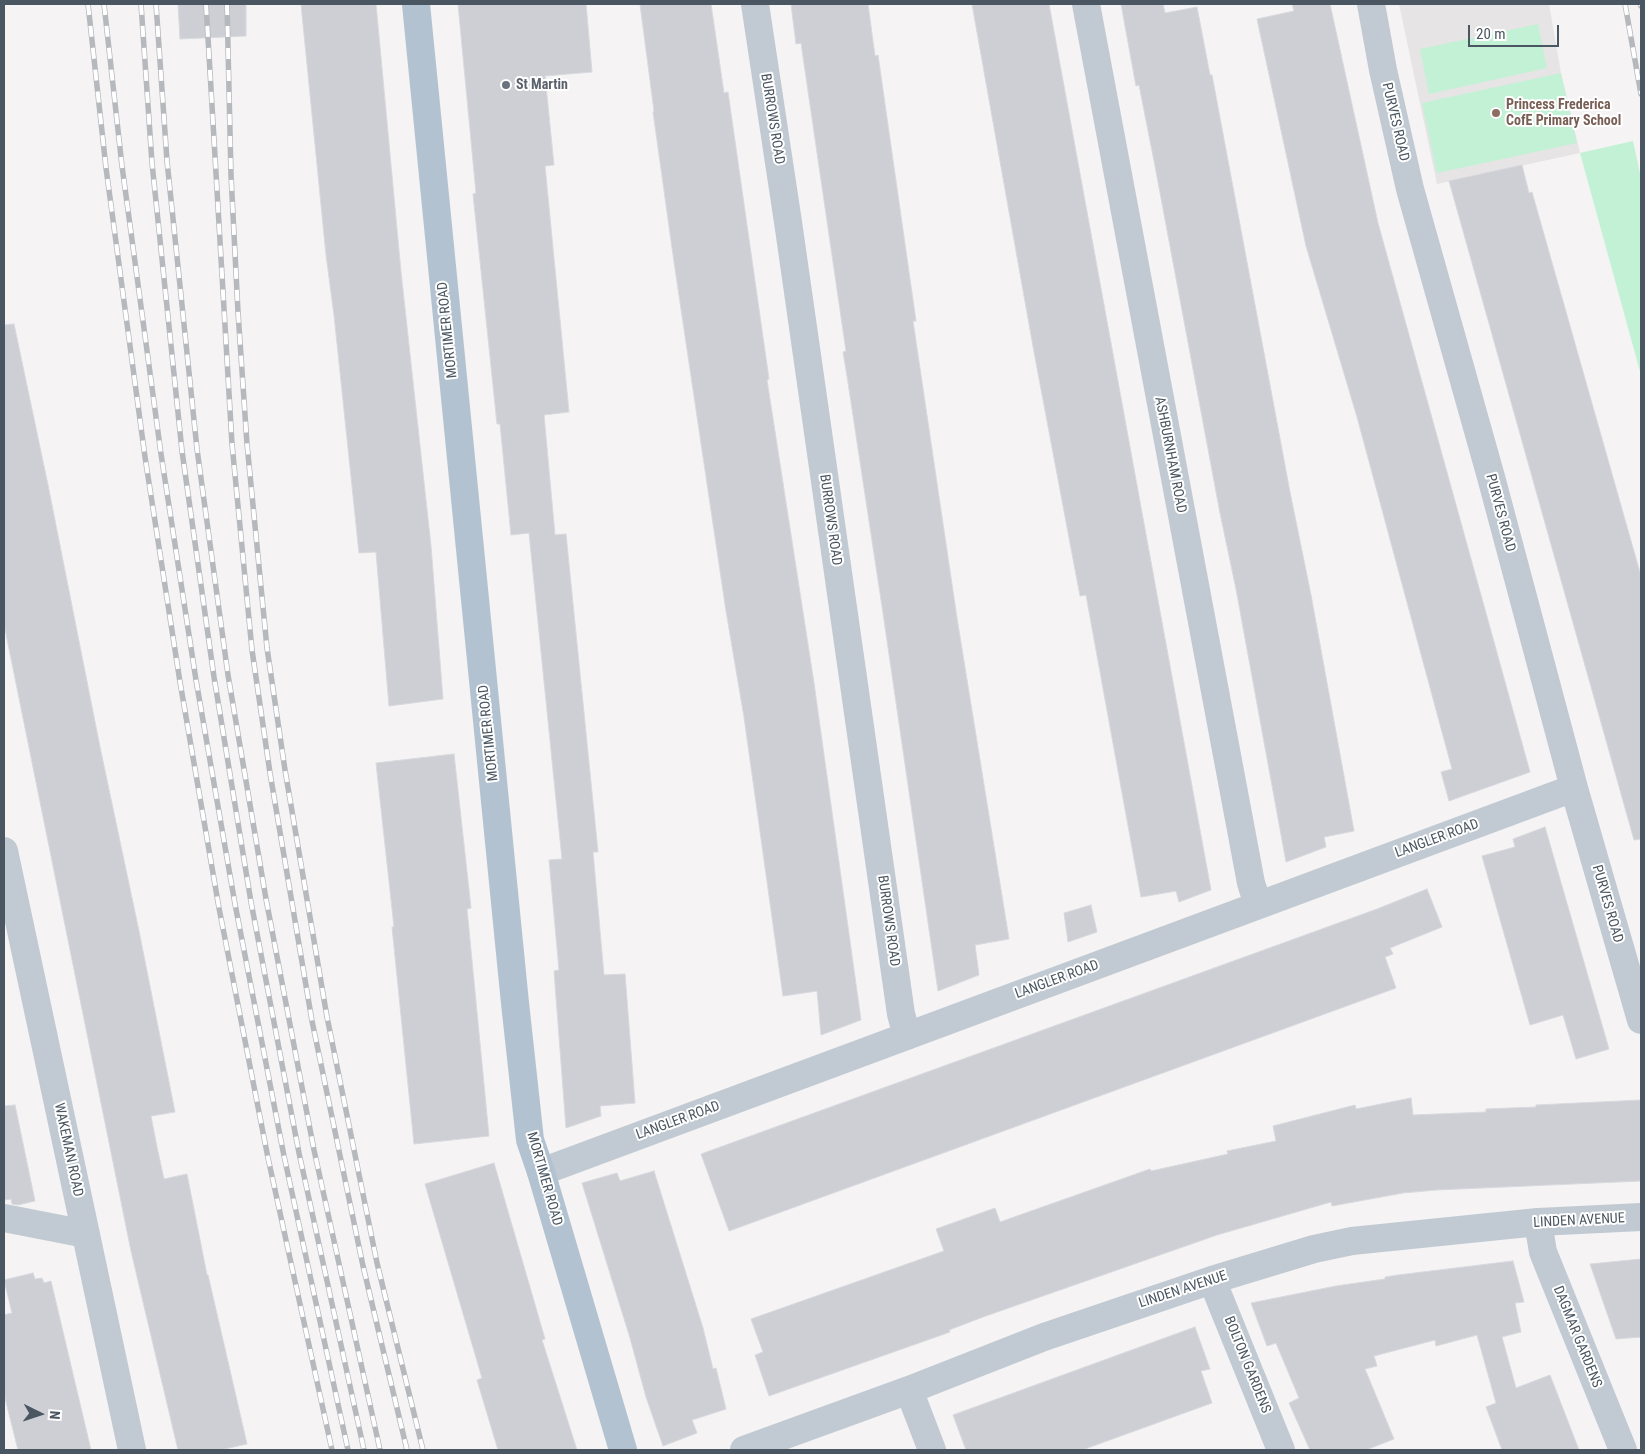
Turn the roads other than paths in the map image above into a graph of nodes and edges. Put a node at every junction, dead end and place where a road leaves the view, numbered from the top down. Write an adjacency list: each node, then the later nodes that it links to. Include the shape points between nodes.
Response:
1 (416, 4): 10 (main road, MORTIMER ROAD, via 516,1013 530,1140)
2 (755, 4): 9 (street, BURROWS ROAD, via 901,1014)
3 (1086, 4): 7 (street, ASHBURNHAM ROAD, via 1251,883)
4 (1371, 4): 5 (street, PURVES ROAD, via 1410,189)
5 (1574, 788): 7 (street, LANGLER ROAD); 8 (street, PURVES ROAD)
6 (4, 850): 14 (street, WAKEMAN ROAD)
7 (1258, 905): 9 (street, LANGLER ROAD)
8 (1641, 1020)
9 (907, 1036): 10 (street, LANGLER ROAD)
10 (541, 1172): 18 (main road, MORTIMER ROAD)
11 (4, 1218): 14 (street)
12 (1641, 1218): 13 (street, LINDEN AVENUE)
13 (1538, 1222): 15 (street, LINDEN AVENUE, via 1352,1241 1314,1248); 22 (street, DAGMAR GARDENS, via 1543,1252)
14 (86, 1234): 17 (street, WAKEMAN ROAD)
15 (1212, 1280): 16 (street, LINDEN AVENUE, via 1044,1337); 21 (street, BOLTON GARDENS)
16 (909, 1390): 19 (street, LINDEN AVENUE); 20 (street)
17 (132, 1450)
18 (623, 1450)
19 (744, 1450)
20 (932, 1450)
21 (1281, 1450)
22 (1623, 1450)

